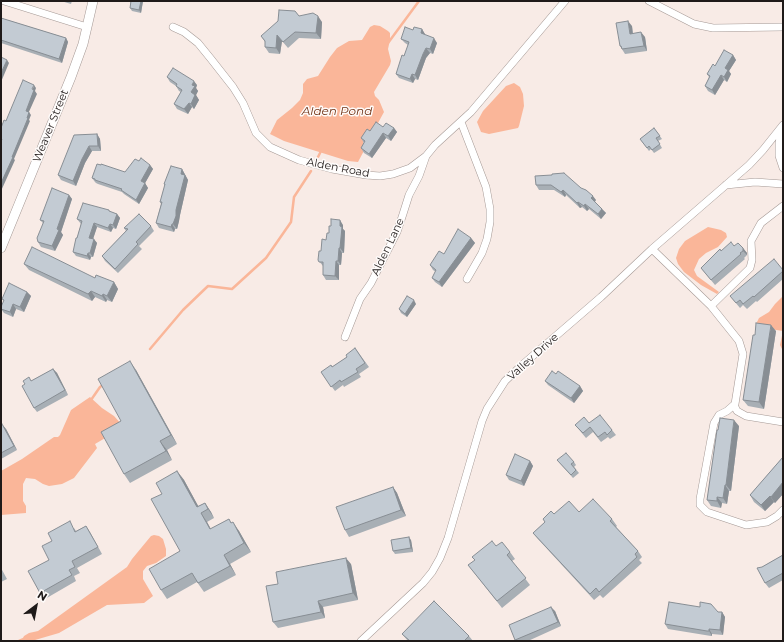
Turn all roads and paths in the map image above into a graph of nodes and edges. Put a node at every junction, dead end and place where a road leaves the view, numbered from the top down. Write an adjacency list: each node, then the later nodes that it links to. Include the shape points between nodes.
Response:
1 (4, 1): 5 (street)
2 (93, 1): 5 (street, Weaver Street)
3 (564, 1): 8 (street, Alden Road)
4 (649, 1): 6 (street, via 694,24 713,28)
5 (88, 27): 15 (street, Weaver Street, via 66,90)
6 (783, 27)
7 (173, 28): 10 (street, Alden Road, via 184,32 198,43 233,87 256,133 266,144 278,151 332,169 380,176 410,168)
8 (461, 122): 10 (street, Alden Road); 17 (street, via 486,187 490,209 487,239)
9 (783, 125): 11 (street, via 779,143); 13 (street, Valley Drive, via 763,150)
10 (426, 156): 19 (street, Alden Lane, via 397,232 360,299)
11 (783, 168)
12 (783, 184): 13 (street, via 755,182)
13 (726, 185): 16 (street, Valley Drive)
14 (783, 206): 18 (street, via 761,222 752,241 750,268)
15 (1, 248)
16 (652, 249): 18 (street); 23 (street, Valley Drive, via 505,382 482,421 440,558 422,584)
17 (467, 279)
18 (711, 306): 20 (street, via 739,341 743,354)
19 (345, 337)
20 (734, 405): 21 (street, via 737,411 746,416); 22 (street, via 719,415 714,423 700,505 707,512 746,525 767,522)
21 (783, 422)
22 (783, 510)
23 (361, 641)

